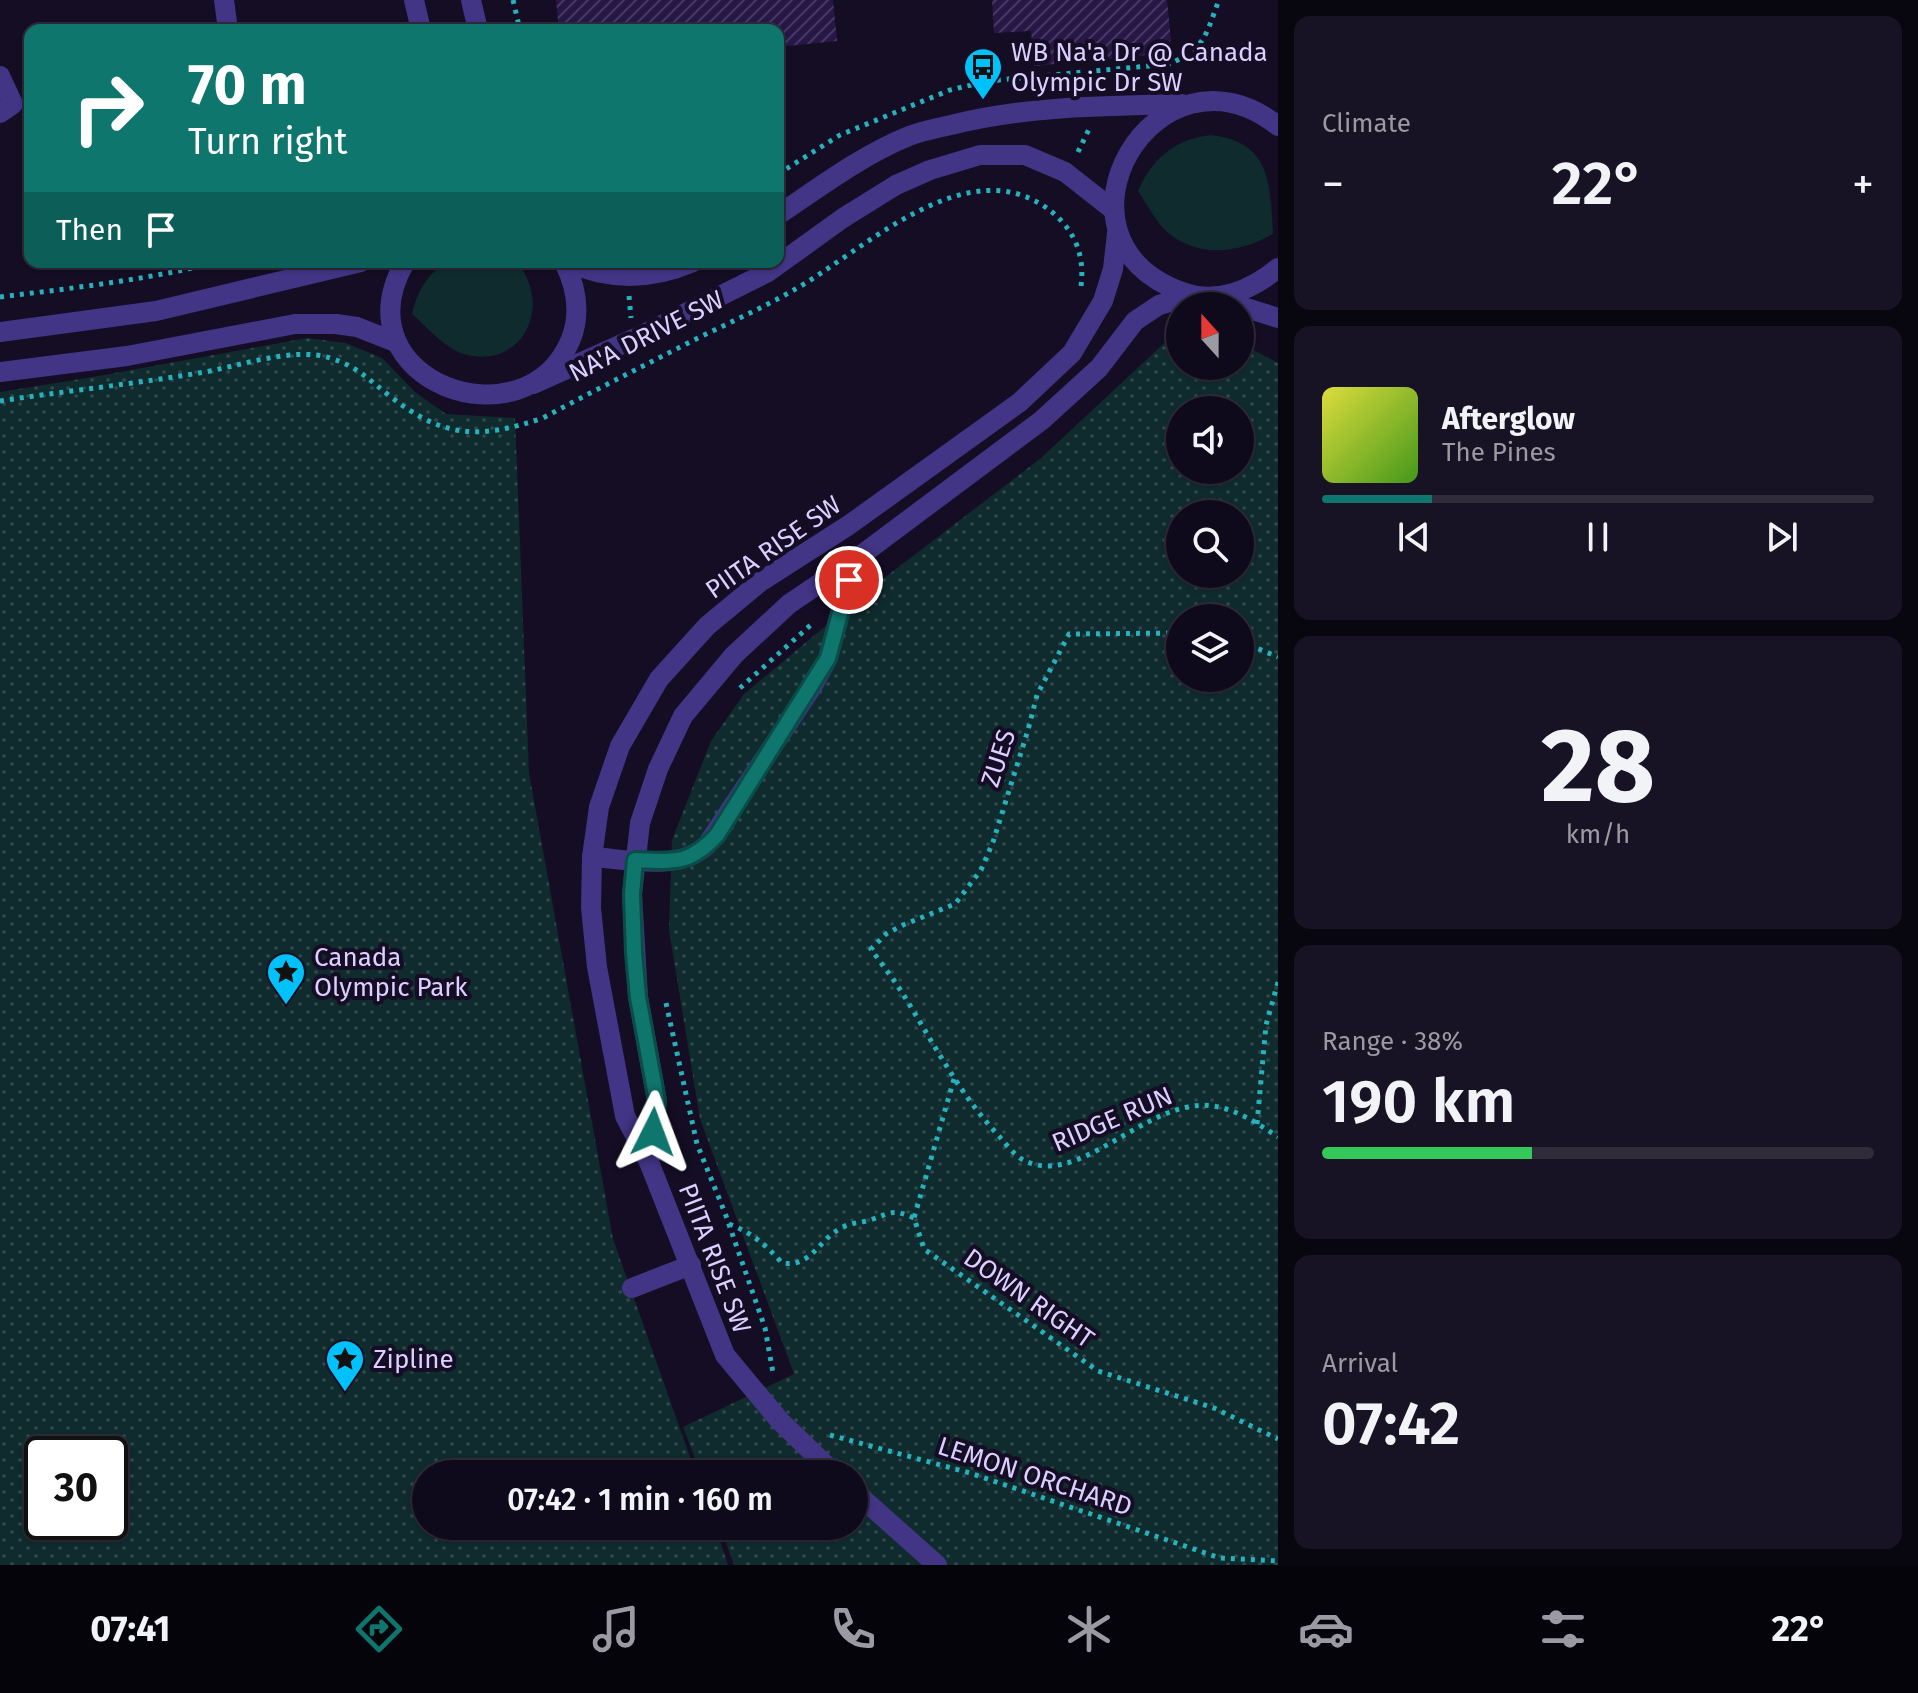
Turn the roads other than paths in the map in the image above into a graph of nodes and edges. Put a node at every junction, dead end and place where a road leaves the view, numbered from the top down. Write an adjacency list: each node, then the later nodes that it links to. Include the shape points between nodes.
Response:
1 (224, 0): 4 (street)
2 (414, 0): 5 (street)
3 (471, 0): 6 (street)
4 (227, 24)
5 (420, 24)
6 (477, 24)
7 (0, 76): 9 (street)
8 (1182, 104): 10 (street, via 1234,103); 11 (street, via 1153,124 1130,151); 12 (street, via 989,115 912,135)
9 (14, 106)
10 (1278, 126)
11 (1112, 209): 13 (street); 14 (street, NA'A DRIVE SW, via 1065,172 1025,155 980,155 896,185)
12 (784, 211)
13 (1117, 233): 22 (street, via 1137,264 1163,285); 32 (street, PIITA RISE SW, via 1103,301 1072,353 1020,402 760,582 707,626 659,679 620,746 599,807)
14 (784, 260)
15 (336, 268): 27 (street, via 156,311)
16 (403, 268): 28 (street, via 391,298)
17 (567, 268): 30 (street, via 576,295 573,333 558,362)
18 (584, 268): 19 (street, NA'A DRIVE SW, via 632,277)
19 (678, 268)
20 (774, 268): 30 (street, NA'A DRIVE SW)
21 (1278, 268): 23 (street, PIITA RISE SW, via 1250,286)
22 (1185, 292)
23 (1223, 292)
24 (1166, 304): 31 (street, PIITA RISE SW, via 1135,321 1099,368 1042,420)
25 (1254, 310): 26 (street)
26 (1278, 318)
27 (0, 332)
28 (395, 342): 29 (street, via 357,327 295,324 127,356); 30 (street, NA'A DRIVE SW, via 422,373 458,391 496,394)
29 (0, 372)
30 (533, 384)
31 (860, 556): 33 (street, PIITA RISE SW, via 789,604 734,655 683,716 640,823); 33 (street, via 828,658 717,835 687,858)
32 (592, 857): 33 (street); 34 (street, PIITA RISE SW, via 597,967 625,1116)
33 (635, 860): 34 (street, PIITA RISE SW, via 635,968 657,1101)
34 (649, 1162): 35 (street, PIITA RISE SW)
35 (691, 1265): 36 (street); 37 (street, PIITA RISE SW, via 725,1355)
36 (632, 1288)
37 (820, 1460)
38 (868, 1503): 39 (street)
39 (937, 1565)

